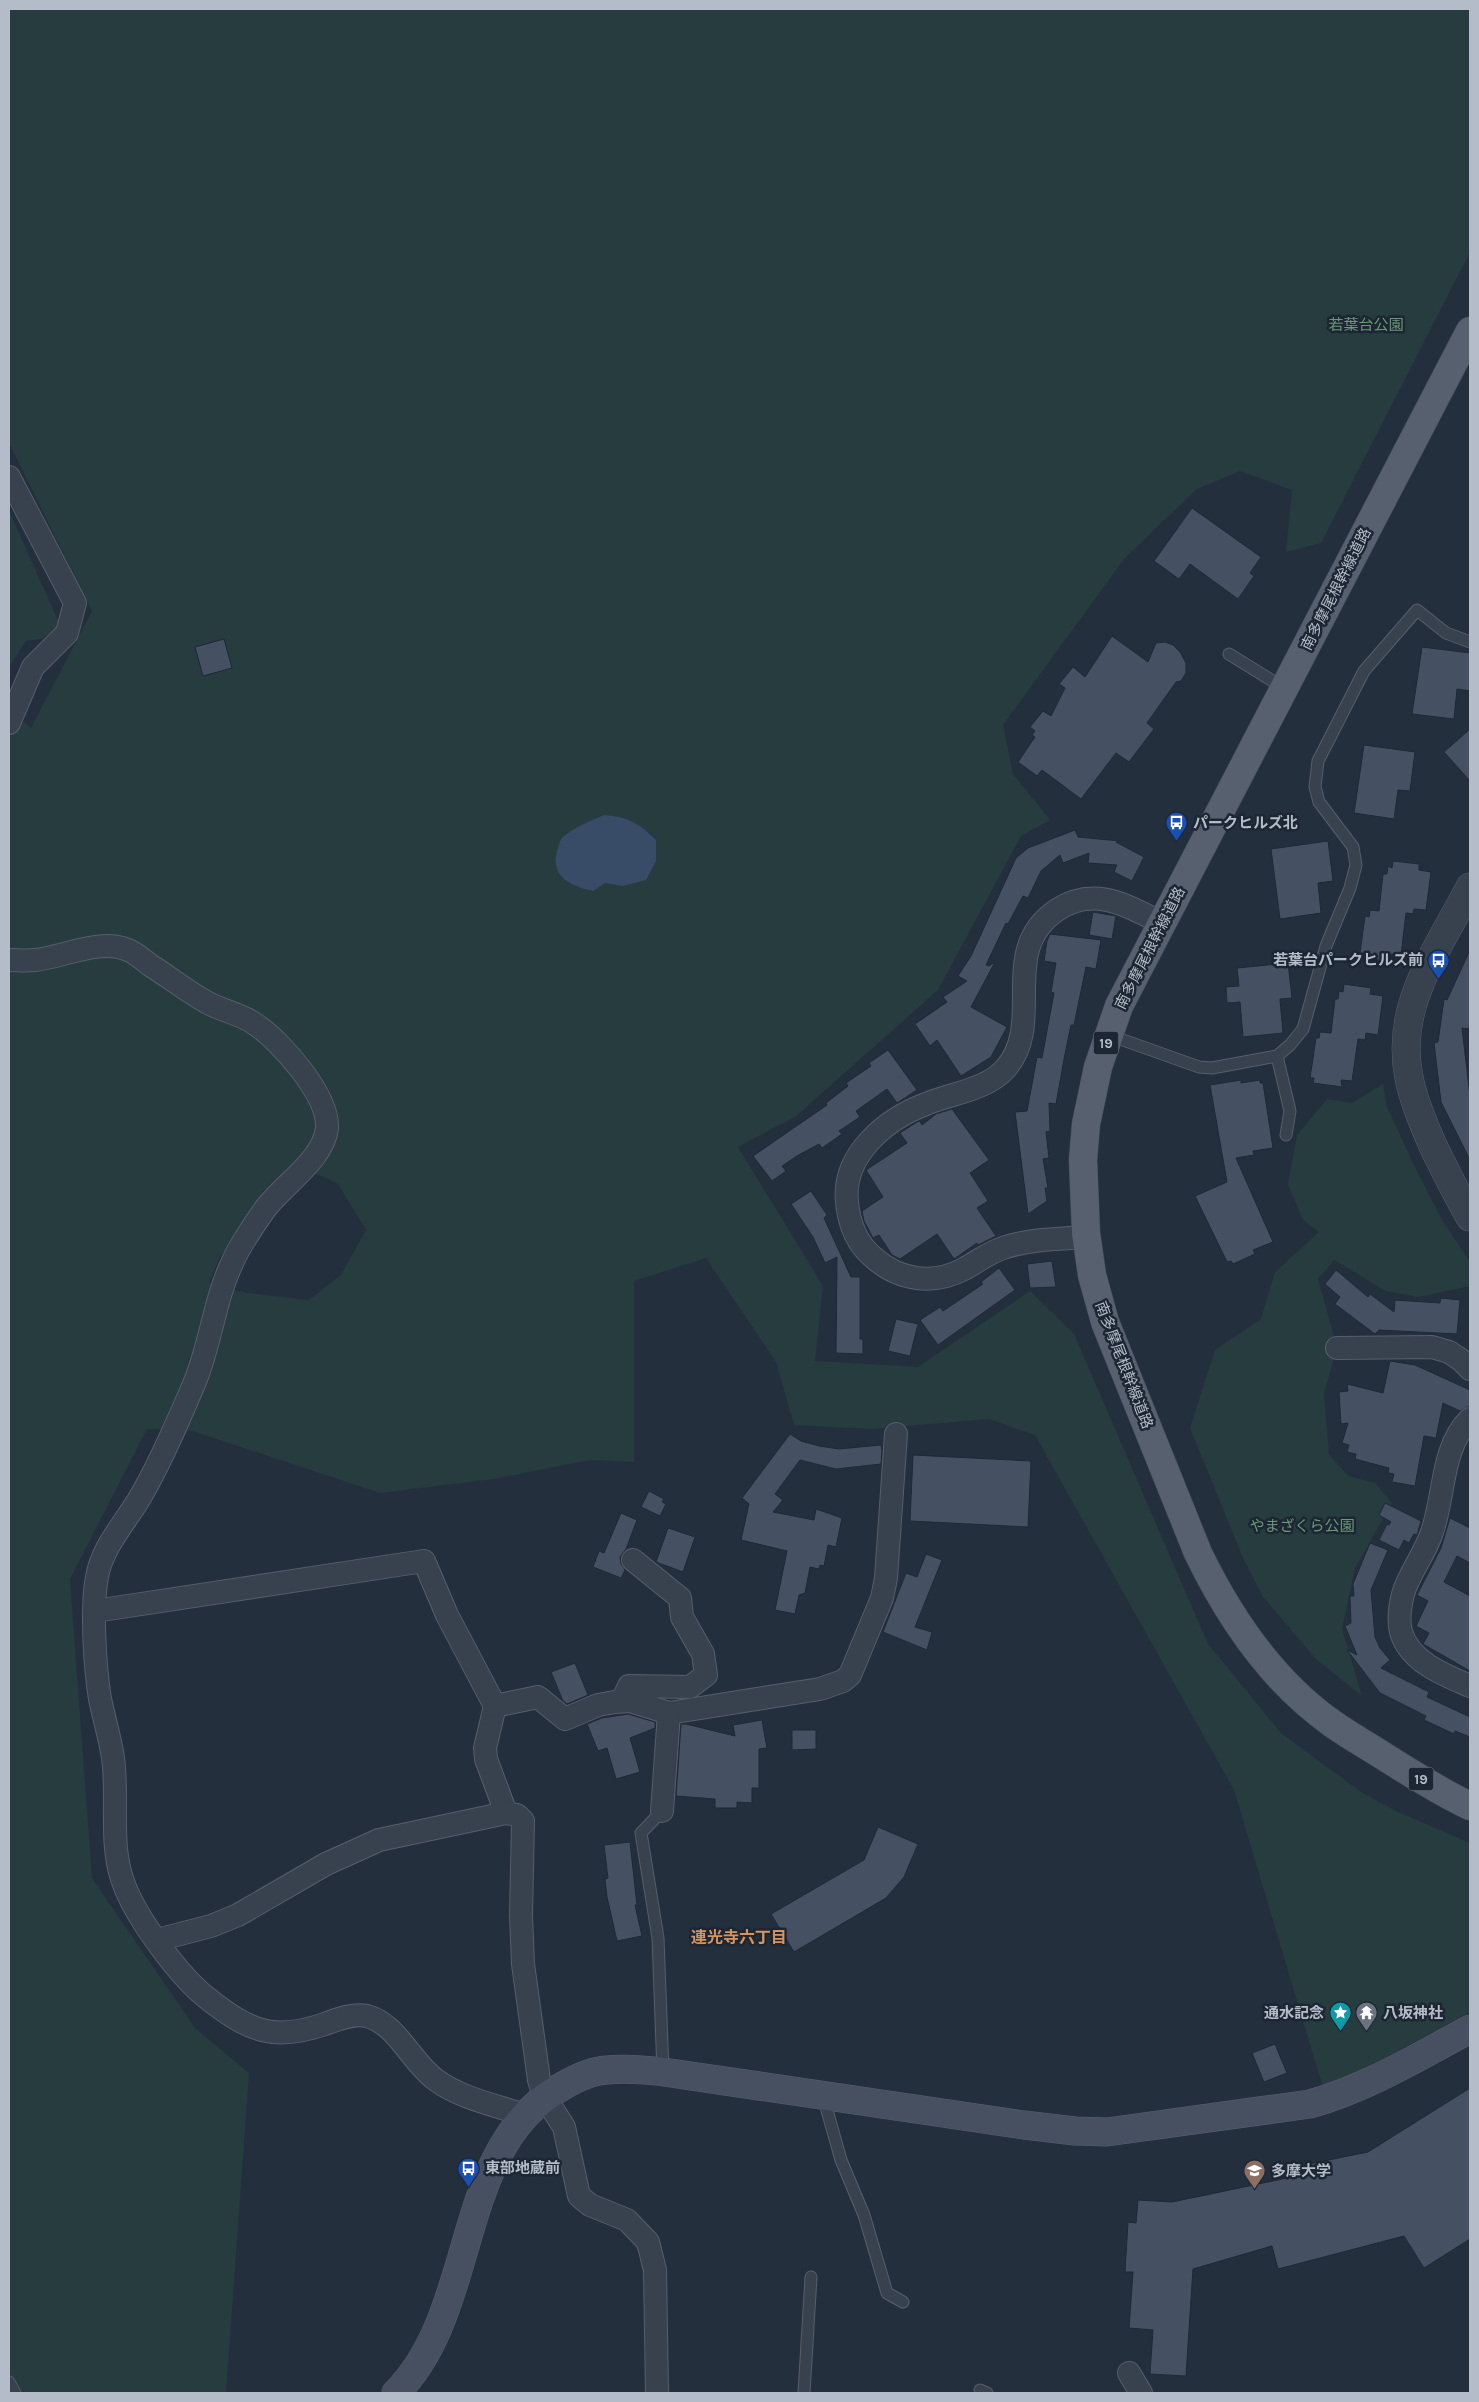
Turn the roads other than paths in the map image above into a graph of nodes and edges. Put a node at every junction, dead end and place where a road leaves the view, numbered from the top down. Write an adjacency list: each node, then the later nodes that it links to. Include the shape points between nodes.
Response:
1 (1470, 331): 5 (main road, 南多摩尾根幹線道路 / 19)
2 (9, 477): 6 (street, via 75,603 67,633 33,668)
3 (1470, 642): 11 (lane, via 1446,633 1417,610 1364,671 1318,761 1315,787 1319,802 1353,847 1356,865 1326,946 1302,1028 1290,1045)
4 (1229, 654): 5 (lane)
5 (1284, 688): 8 (main road, 南多摩尾根幹線道路 / 19)
6 (9, 723)
7 (1470, 887): 13 (street, via 1414,999 1407,1030 1406,1062 1411,1094 1423,1124)
8 (1162, 923): 10 (main road, 南多摩尾根幹線道路 / 19, via 1119,1006); 14 (street, via 1118,902 1098,898 1076,902 1044,920 1030,941 1025,960 1022,1035 1006,1068 992,1080 908,1111 865,1144 851,1167 846,1192 848,1218 858,1241 893,1272 917,1280 941,1278 1004,1247)
9 (9, 960): 20 (street, via 32,961 101,947 127,949 209,1004 251,1021 272,1036 311,1085 324,1108 327,1121 321,1145 298,1175 266,1207 234,1258 193,1386 154,1471 102,1560 97,1574)
10 (1109, 1035): 11 (lane, via 1198,1067 1212,1068); 14 (main road, 南多摩尾根幹線道路 / 19, via 1091,1094 1086,1124 1083,1160)
11 (1276, 1056): 12 (lane, via 1290,1111)
12 (1286, 1135)
13 (1470, 1217)
14 (1086, 1237): 25 (main road, 南多摩尾根幹線道路 / 19, via 1105,1322 1214,1587 1250,1642 1288,1685 1333,1724)
15 (1337, 1348): 16 (street, via 1432,1347 1455,1356)
16 (1470, 1369)
17 (1470, 1419): 21 (street, via 1452,1444 1432,1534 1403,1592 1399,1614 1408,1648 1427,1665)
18 (896, 1434): 24 (street, via 886,1578 882,1598 850,1675 820,1689)
19 (632, 1560): 22 (street, via 680,1598 682,1618 703,1654 706,1675 690,1686 629,1686)
20 (95, 1611): 23 (street, via 424,1561 447,1615); 30 (street, via 97,1670 113,1760 117,1859 132,1903)
21 (1470, 1686)
22 (622, 1701): 23 (street, via 598,1705 564,1719 538,1697); 24 (street)
23 (496, 1706): 29 (street, via 486,1754)
24 (669, 1712): 28 (street)
25 (1374, 1750): 26 (main road, 南多摩尾根幹線道路 / 19); 27 (main road, 南多摩尾根幹線道路 / 19)
26 (1470, 1785)
27 (1470, 1806)
28 (662, 1811): 32 (lane, via 641,1833 658,1938)
29 (506, 1813): 30 (street, via 379,1840 326,1864 238,1915 211,1926); 33 (street, via 517,1814 523,1821 521,1915 524,1964 539,2080)
30 (157, 1940): 35 (street, via 203,1995 249,2025 266,2032 290,2034 358,2015 371,2017 384,2023 415,2062 434,2079 456,2093)
31 (1470, 2029): 34 (main road, via 1365,2084 1328,2099 1107,2132 1024,2125)
32 (663, 2072): 33 (main road, via 638,2069 599,2071); 34 (main road)
33 (544, 2096): 35 (main road); 42 (street, via 564,2127 579,2196 590,2205 627,2220 648,2242 655,2270)
34 (823, 2096): 37 (lane, via 841,2160 864,2215 887,2293)
35 (524, 2115): 41 (main road, via 499,2153 481,2198 438,2331 414,2373)
36 (811, 2277): 43 (lane)
37 (903, 2302)
38 (1128, 2373): 44 (street)
39 (9, 2382): 40 (lane)
40 (15, 2393)
41 (396, 2393)
42 (657, 2393)
43 (804, 2393)
44 (1141, 2393)

